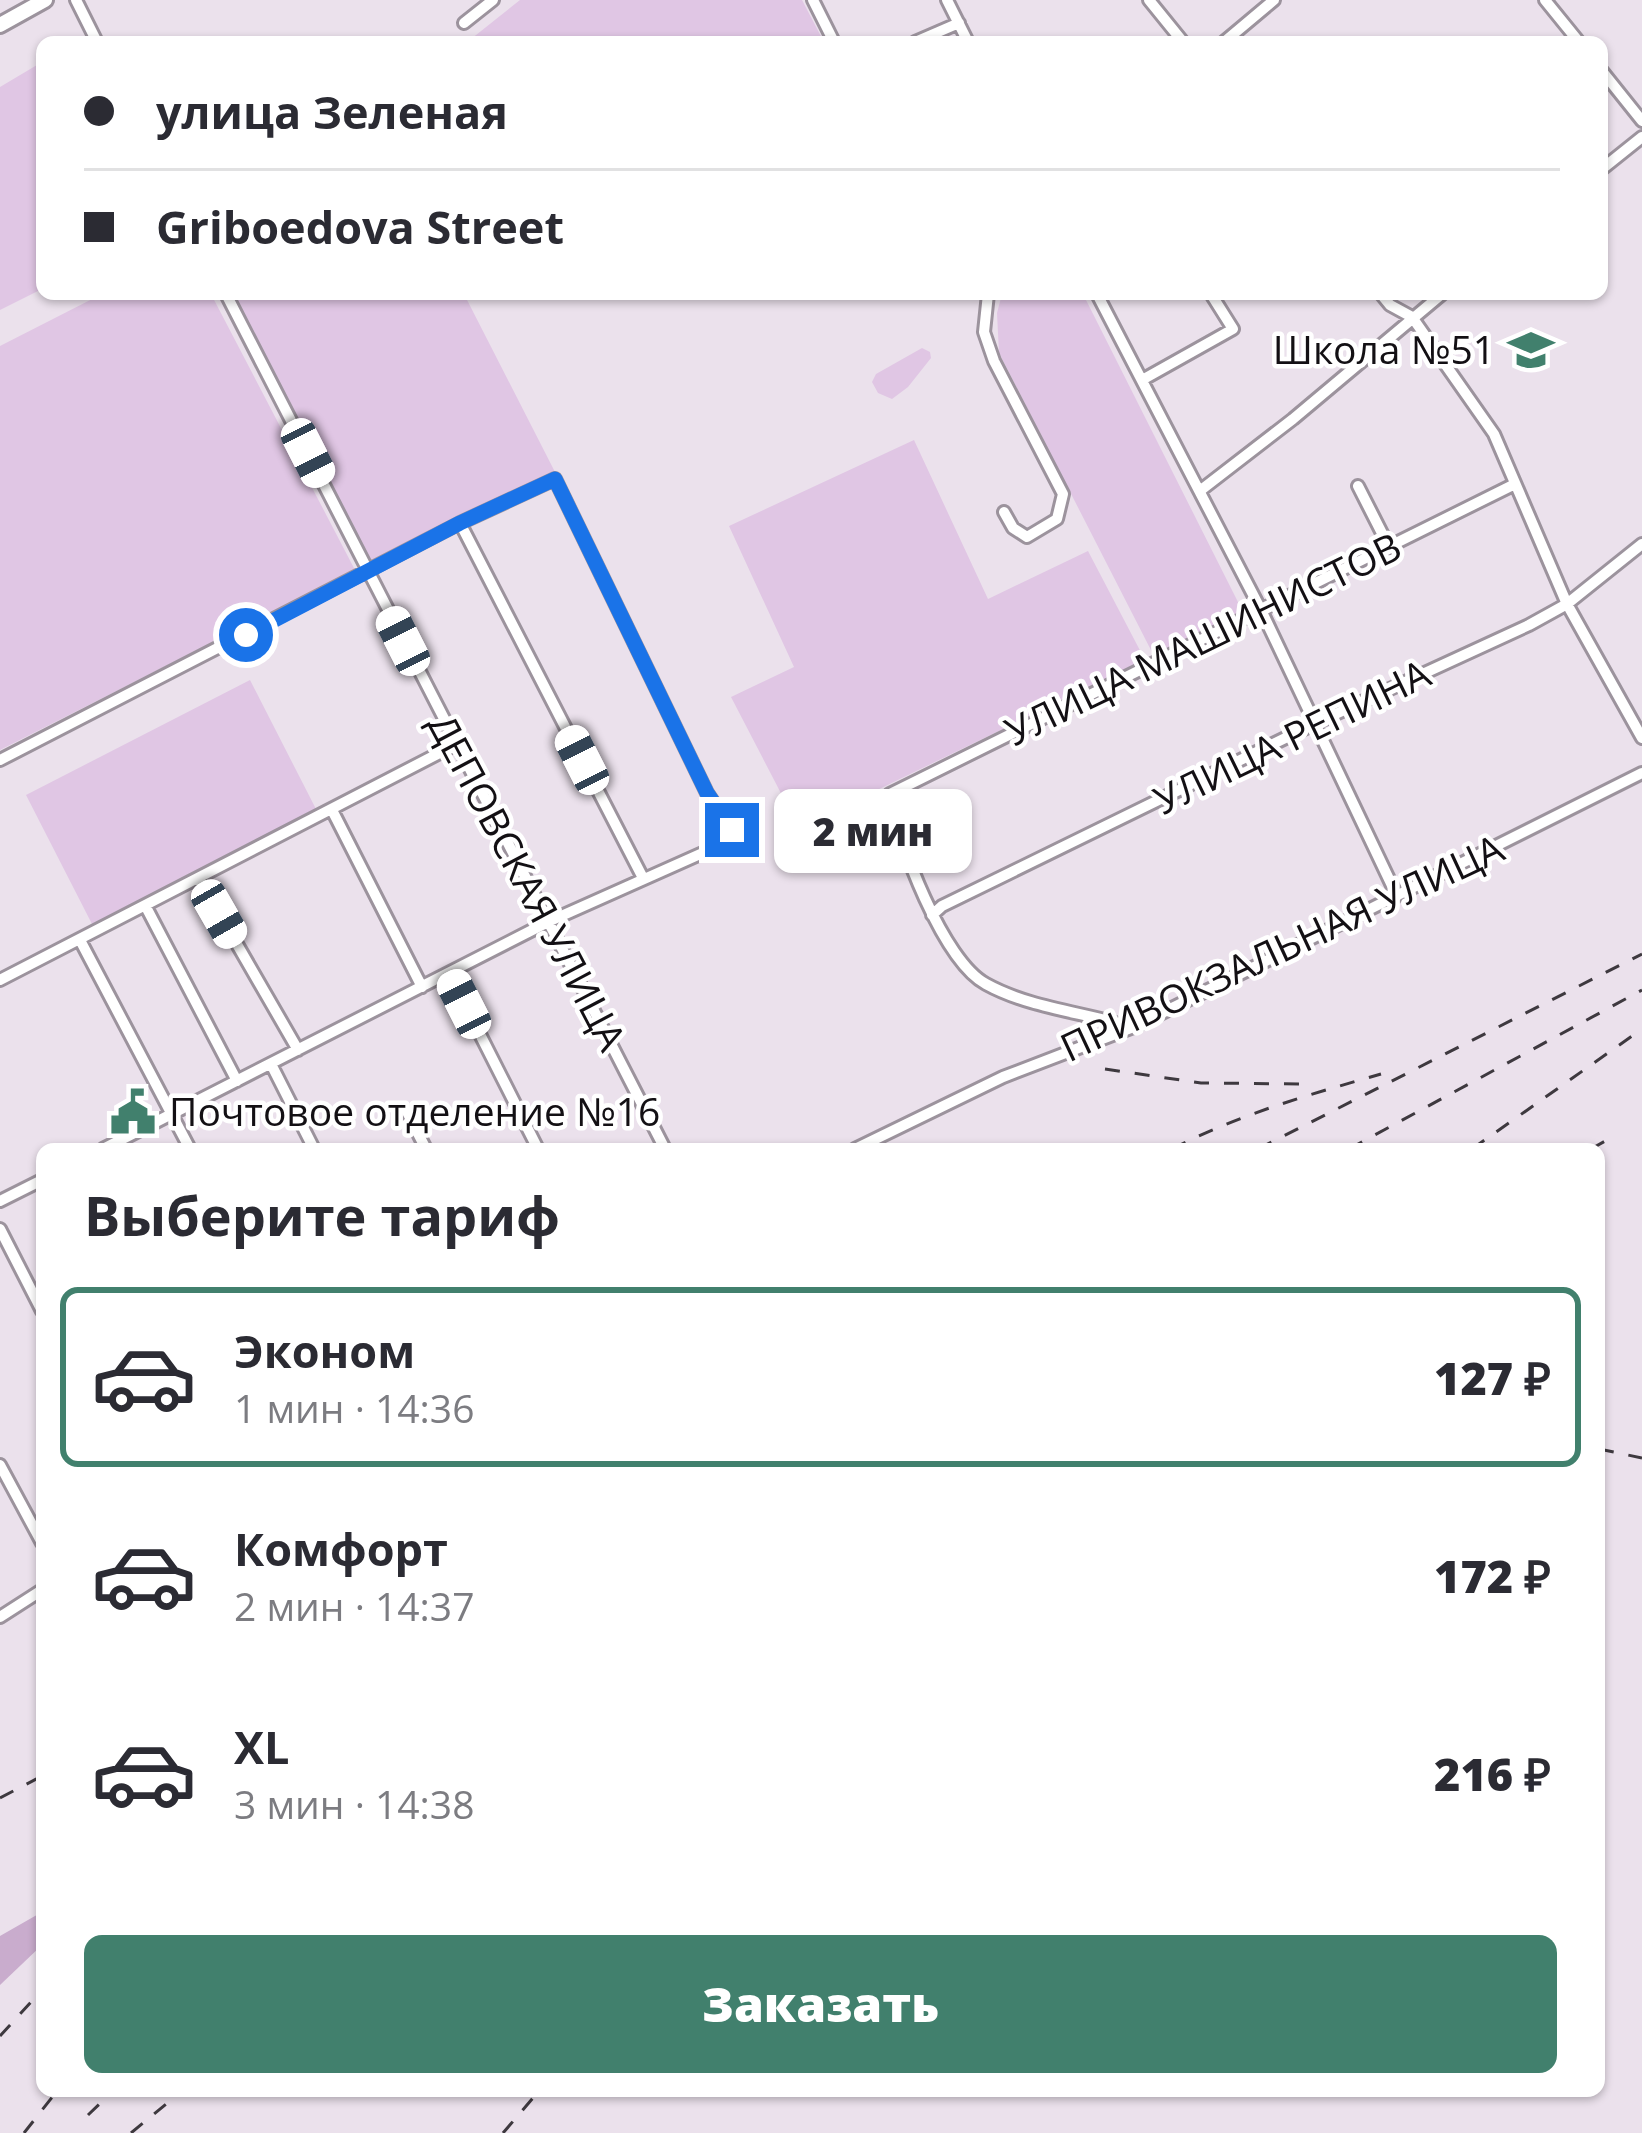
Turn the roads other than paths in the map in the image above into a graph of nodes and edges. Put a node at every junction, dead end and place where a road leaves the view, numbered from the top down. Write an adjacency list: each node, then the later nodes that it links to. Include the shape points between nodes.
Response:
1 (45, 0): 11 (main road)
2 (76, 0): 12 (street)
3 (493, 0): 9 (street)
4 (813, 0): 13 (street)
5 (947, 0): 10 (street)
6 (1149, 0): 16 (street)
7 (1274, 0): 17 (street)
8 (1545, 0): 18 (street)
9 (464, 23)
10 (959, 23): 14 (street); 15 (street)
11 (0, 25)
12 (94, 36)
13 (831, 36)
14 (929, 36)
15 (965, 36)
16 (1178, 36)
17 (1231, 36)
18 (1574, 36)
19 (1608, 78): 20 (street)
20 (1642, 121)
21 (1642, 137): 22 (street)
22 (1608, 164)
23 (229, 300): 38 (street, ДЕПОВСКАЯ УЛИЦА)
24 (987, 300): 34 (street, via 984,332 994,361 1063,494 1057,519 1027,537)
25 (1100, 300): 30 (street)
26 (1215, 300): 30 (street, via 1232,329)
27 (1386, 300): 29 (street)
28 (1434, 300): 29 (street)
29 (1412, 317): 31 (street, via 1495,434); 33 (street)
30 (1142, 380): 33 (street)
31 (1515, 484): 37 (street, УЛИЦА МАШИНИСТОВ); 39 (street)
32 (1358, 486): 37 (street)
33 (1201, 490): 40 (street)
34 (1004, 512)
35 (460, 523): 38 (street); 47 (street); 47 (street, via 555,479 732,830 725,843)
36 (1642, 544): 39 (street, УЛИЦА РЕПИНА)
37 (1389, 547): 40 (street, УЛИЦА МАШИНИСТОВ)
38 (369, 573): 43 (street, ДЕПОВСКАЯ УЛИЦА); 44 (street)
39 (1567, 604): 41 (street, УЛИЦА РЕПИНА); 42 (street)
40 (1261, 610): 41 (street); 51 (street, УЛИЦА МАШИНИСТОВ, via 890,794)
41 (1316, 723): 49 (street); 51 (street, УЛИЦА РЕПИНА)
42 (1642, 738)
43 (455, 745): 46 (street); 52 (street, ДЕПОВСКАЯ УЛИЦА)
44 (0, 760)
45 (1642, 773): 49 (street, ПРИВОКЗАЛЬНАЯ УЛИЦА)
46 (332, 810): 48 (street); 56 (street)
47 (643, 878): 52 (street)
48 (200, 880): 50 (street); 58 (street)
49 (1397, 896): 57 (street, ПРИВОКЗАЛЬНАЯ УЛИЦА)
50 (146, 907): 53 (street); 60 (street)
51 (932, 914): 57 (street, via 982,982 1113,1022)
52 (550, 921): 54 (street); 68 (street, ДЕПОВСКАЯ УЛИЦА)
53 (80, 940): 55 (street); 62 (street)
54 (448, 973): 56 (street); 67 (street)
55 (0, 980)
56 (422, 987): 58 (street)
57 (1118, 1031): 69 (street, ПРИВОКЗАЛЬНАЯ УЛИЦА)
58 (298, 1050): 59 (street)
59 (271, 1064): 60 (street); 65 (street)
60 (237, 1081): 62 (street)
61 (407, 1112): 66 (street)
62 (172, 1114): 63 (street); 64 (street)
63 (115, 1143)
64 (187, 1143)
65 (311, 1143)
66 (422, 1143)
67 (535, 1143)
68 (662, 1143)
69 (867, 1143)
70 (36, 1183): 71 (street)
71 (0, 1201)
72 (0, 1229): 73 (street)
73 (36, 1299)
74 (0, 1465): 75 (street)
75 (36, 1532)
76 (36, 1594): 77 (street)
77 (0, 1617)

